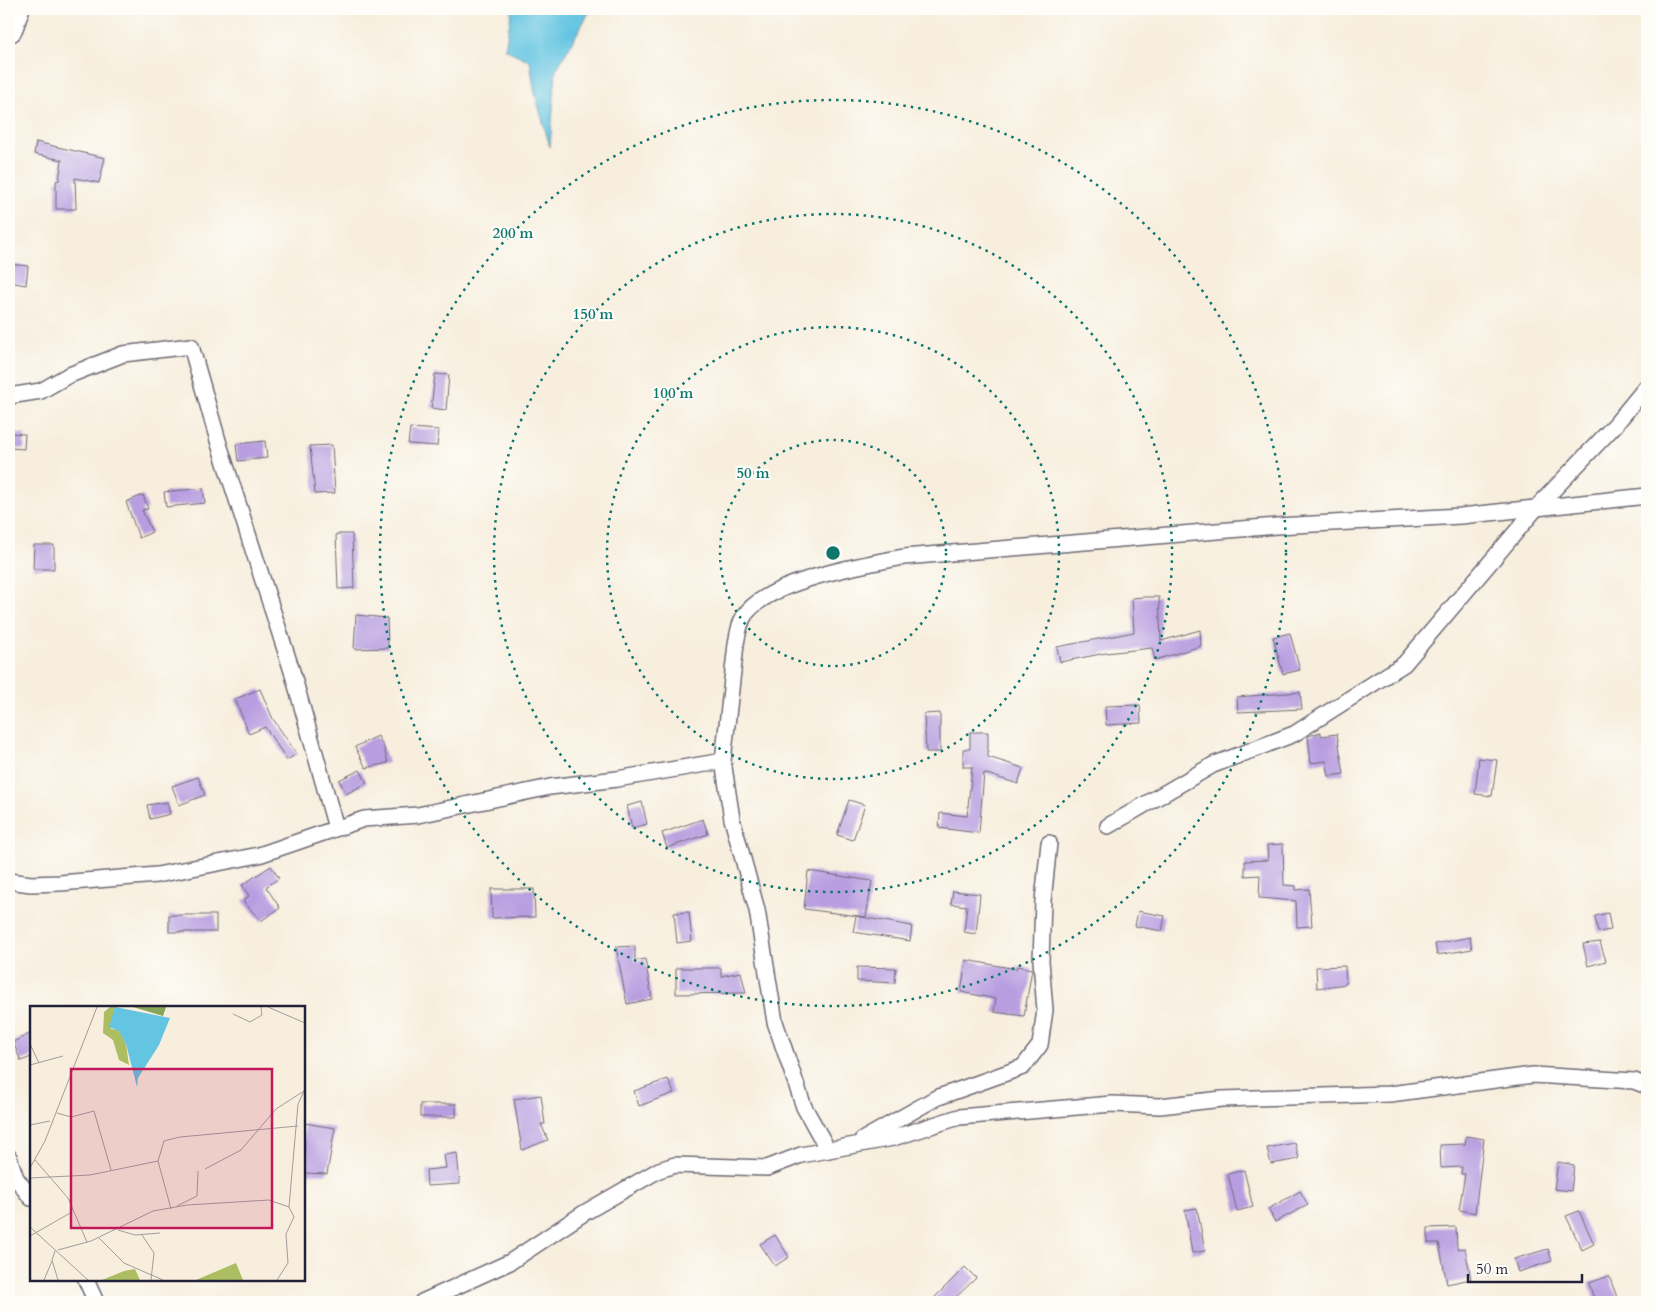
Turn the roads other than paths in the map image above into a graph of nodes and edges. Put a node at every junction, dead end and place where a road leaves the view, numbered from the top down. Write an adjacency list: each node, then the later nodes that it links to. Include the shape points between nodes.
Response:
1 (16, 9): 2 (highway)
2 (9, 29)
3 (1647, 386): 6 (street, via 1615,425)
4 (9, 396): 9 (street, via 41,391 67,376 123,354 191,346 292,671)
5 (1647, 496): 6 (street)
6 (1538, 506): 7 (street, via 1460,516 1277,526 914,556 845,568 770,596 748,611 736,644); 8 (street, via 1404,664 1294,734 1213,765)
7 (722, 761): 9 (street, via 642,776 550,787 418,815 364,819); 14 (street, via 732,819 757,910 775,1022 804,1107)
8 (1108, 826)
9 (336, 828): 11 (street, via 259,855 157,875 60,883)
10 (1049, 843): 13 (street, via 1043,901 1041,961 1045,1010 1040,1046 1023,1066 936,1098)
11 (9, 881)
12 (1647, 1086): 13 (street, via 1634,1081 1532,1075 1390,1094 1222,1099 1160,1106 1112,1104 959,1117 894,1138)
13 (857, 1144): 14 (street)
14 (828, 1150): 20 (street, via 801,1155 767,1168 675,1165 659,1170 584,1213 510,1262)
15 (9, 1157): 16 (street)
16 (12, 1180): 17 (street)
17 (30, 1197)
18 (86, 1281): 19 (street)
19 (96, 1302)
20 (422, 1302)

